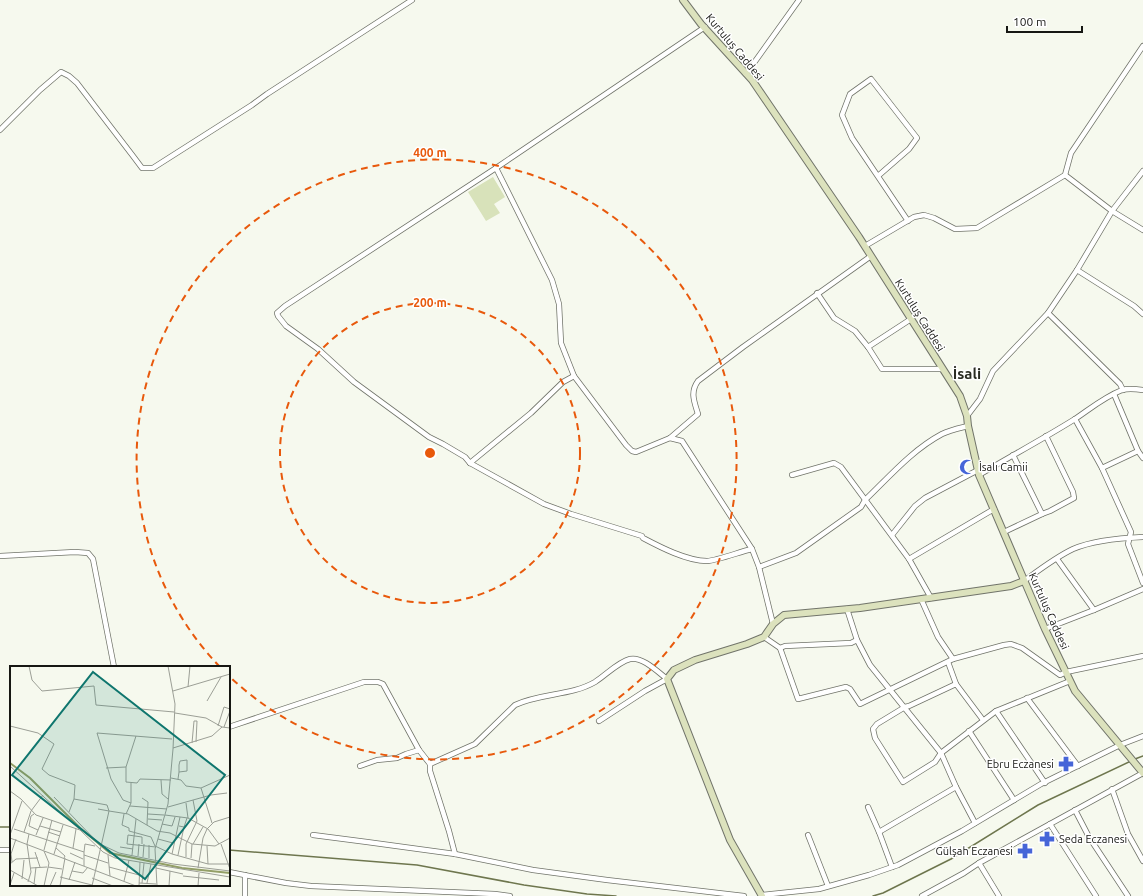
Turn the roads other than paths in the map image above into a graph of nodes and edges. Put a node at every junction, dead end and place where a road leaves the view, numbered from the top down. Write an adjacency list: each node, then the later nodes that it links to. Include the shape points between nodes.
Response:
1 (412, 0): 7 (street, via 153,168 142,168 77,83 61,72)
2 (683, 0): 4 (main road, Kurtuluş Caddesi)
3 (799, 0): 6 (street)
4 (705, 28): 6 (main road, Kurtuluş Caddesi); 8 (street)
5 (1143, 46): 10 (street, via 1071,153)
6 (746, 74): 15 (main road, Kurtuluş Caddesi)
7 (0, 130)
8 (496, 168): 24 (street, via 552,280 559,304 561,343); 36 (street, via 277,313 286,326 318,349 354,382 428,437 465,457)
9 (1143, 171): 12 (street)
10 (1065, 174): 12 (street); 13 (street, via 977,228 955,229 924,215)
11 (878, 176): 11 (street, via 852,138 842,115 850,94 871,79 917,138 909,149); 13 (street)
12 (1112, 211): 14 (street); 17 (street)
13 (908, 221): 15 (street)
14 (1143, 230)
15 (865, 246): 16 (main road, Kurtuluş Caddesi)
16 (871, 256): 18 (street); 21 (main road, Kurtuluş Caddesi)
17 (1077, 270): 19 (street); 20 (street)
18 (817, 293): 22 (street, via 834,318 855,331); 32 (street, via 698,381 693,392 698,414)
19 (1048, 313): 25 (street, via 1120,384); 28 (street, via 993,371 980,399)
20 (1143, 313)
21 (911, 319): 22 (street); 23 (main road, Kurtuluş Caddesi)
22 (868, 347): 23 (street, via 882,369)
23 (942, 369): 28 (main road, Kurtuluş Caddesi, via 960,396)
24 (574, 376): 32 (street, via 632,451 636,452); 36 (street, via 563,382 531,414)
25 (1123, 390): 26 (street); 27 (street)
26 (1143, 390)
27 (1114, 394): 29 (street); 33 (street)
28 (967, 416): 30 (main road, Kurtuluş Caddesi)
29 (1075, 419): 31 (street); 37 (street)
30 (968, 426): 38 (main road, Kurtuluş Caddesi); 40 (street, via 943,434 925,445)
31 (1046, 436): 34 (street); 42 (street, via 1074,498)
32 (670, 438): 47 (street, via 682,441)
33 (1138, 451): 35 (street); 37 (street)
34 (1013, 455): 38 (street); 42 (street)
35 (1143, 458)
36 (470, 463): 47 (street, via 544,504 642,536 659,547 696,561 709,561)
37 (1102, 468): 46 (street, via 1131,532)
38 (978, 473): 41 (main road, Kurtuluş Caddesi); 44 (street, via 925,498 915,506)
39 (792, 475): 40 (street, via 834,463 841,467)
40 (865, 500): 44 (street); 51 (street, via 861,507 796,553)
41 (994, 509): 43 (main road, Kurtuluş Caddesi); 50 (street)
42 (1042, 514): 43 (street)
43 (1004, 532): 52 (main road, Kurtuluş Caddesi)
44 (892, 535): 50 (street)
45 (1143, 537): 46 (street)
46 (1129, 538): 49 (street, via 1072,549); 53 (street, via 1128,544)
47 (752, 549): 51 (street)
48 (0, 556): 66 (street, via 88,553 92,559)
49 (1057, 559): 52 (street); 58 (street)
50 (909, 560): 55 (street)
51 (759, 567): 59 (street)
52 (1024, 581): 55 (main road, via 1011,586); 60 (main road, Kurtuluş Caddesi)
53 (1143, 584)
54 (1143, 589): 58 (street)
55 (931, 598): 56 (main road)
56 (921, 599): 57 (main road); 65 (street)
57 (847, 609): 59 (main road, via 784,615); 62 (street)
58 (1094, 610): 60 (street)
59 (773, 624): 61 (main road)
60 (1045, 629): 67 (main road, Kurtuluş Caddesi)
61 (764, 636): 63 (street); 68 (main road, via 695,660 674,670)
62 (857, 640): 63 (street, via 851,643); 71 (street, via 870,665)
63 (780, 648): 71 (street, via 798,699 846,687 860,704)
64 (1143, 656): 67 (street)
65 (951, 661): 67 (street, via 1010,644 1022,648 1060,675); 70 (street); 71 (street)
66 (114, 666)
67 (1066, 672): 69 (main road, Kurtuluş Caddesi)
68 (667, 679): 76 (street); 83 (street, via 641,660 631,658 585,687 537,697 515,705 475,744); 108 (main road, via 730,840)
69 (1070, 681): 72 (street); 80 (main road, Kurtuluş Caddesi, via 1075,691)
70 (956, 684): 73 (street); 75 (street)
71 (890, 689): 73 (street)
72 (1028, 698): 74 (street); 85 (street)
73 (905, 707): 82 (street); 82 (street, via 873,729 875,738 902,782 935,762)
74 (996, 711): 75 (street); 87 (street)
75 (983, 720): 78 (street)
76 (599, 721)
77 (230, 727): 81 (street, via 364,682 378,682 383,684)
78 (969, 731): 82 (street); 90 (street)
79 (1143, 736): 80 (street)
80 (1120, 745): 85 (street); 86 (main road, Kurtuluş Caddesi)
81 (419, 750): 83 (street); 84 (street)
82 (941, 754): 88 (street)
83 (430, 764): 98 (street)
84 (360, 766)
85 (1078, 766): 87 (street)
86 (1142, 771): 89 (street)
87 (1044, 782): 90 (street)
88 (956, 787): 93 (street); 95 (street)
89 (1112, 789): 92 (street); 99 (street, via 1128,834)
90 (1014, 800): 93 (street)
91 (868, 807): 95 (street)
92 (1075, 810): 94 (street); 112 (street, via 1089,837)
93 (975, 823): 101 (street)
94 (1050, 824): 100 (street); 111 (street)
95 (879, 832): 101 (street)
96 (312, 835): 98 (street)
97 (808, 835): 104 (street)
98 (455, 854): 107 (street, via 533,870)
99 (1142, 859)
100 (979, 863): 109 (street); 110 (street)
101 (892, 867): 104 (street)
102 (230, 872): 103 (street)
103 (245, 875): 105 (street); 106 (street, via 310,886)
104 (828, 886): 108 (street)
105 (245, 896)
106 (510, 896)
107 (744, 896)
108 (761, 896)
109 (922, 896)
110 (999, 896)
111 (1096, 896)
112 (1128, 896)

